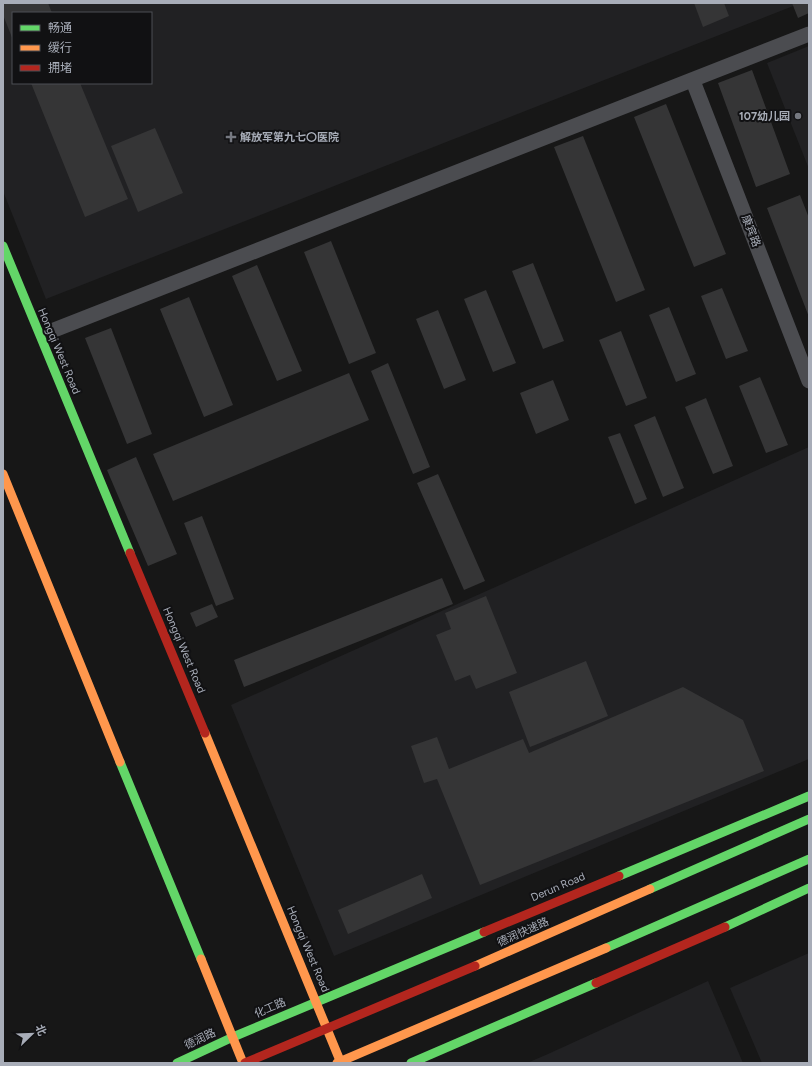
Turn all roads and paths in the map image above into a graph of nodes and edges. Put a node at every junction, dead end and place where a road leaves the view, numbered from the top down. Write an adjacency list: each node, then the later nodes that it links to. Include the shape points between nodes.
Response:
1 (809, 34): 2 (street)
2 (693, 80): 4 (street); 5 (street, 康宾路)
3 (3, 246): 11 (main road, Hongqi West Road)
4 (54, 330)
5 (809, 381)
6 (3, 474): 12 (main road)
7 (809, 796): 11 (main road, Derun Road)
8 (809, 819): 14 (main road, 德润快速路, bridge, via 448,978)
9 (809, 859): 15 (main road, bridge)
10 (809, 888): 17 (main road, via 771,907)
11 (317, 1002): 12 (main road, 化工路); 16 (main road, Hongqi West Road)
12 (233, 1037): 13 (main road, 德润路); 14 (main road)
13 (177, 1063)
14 (244, 1063)
15 (337, 1063)
16 (341, 1063)
17 (411, 1063)

